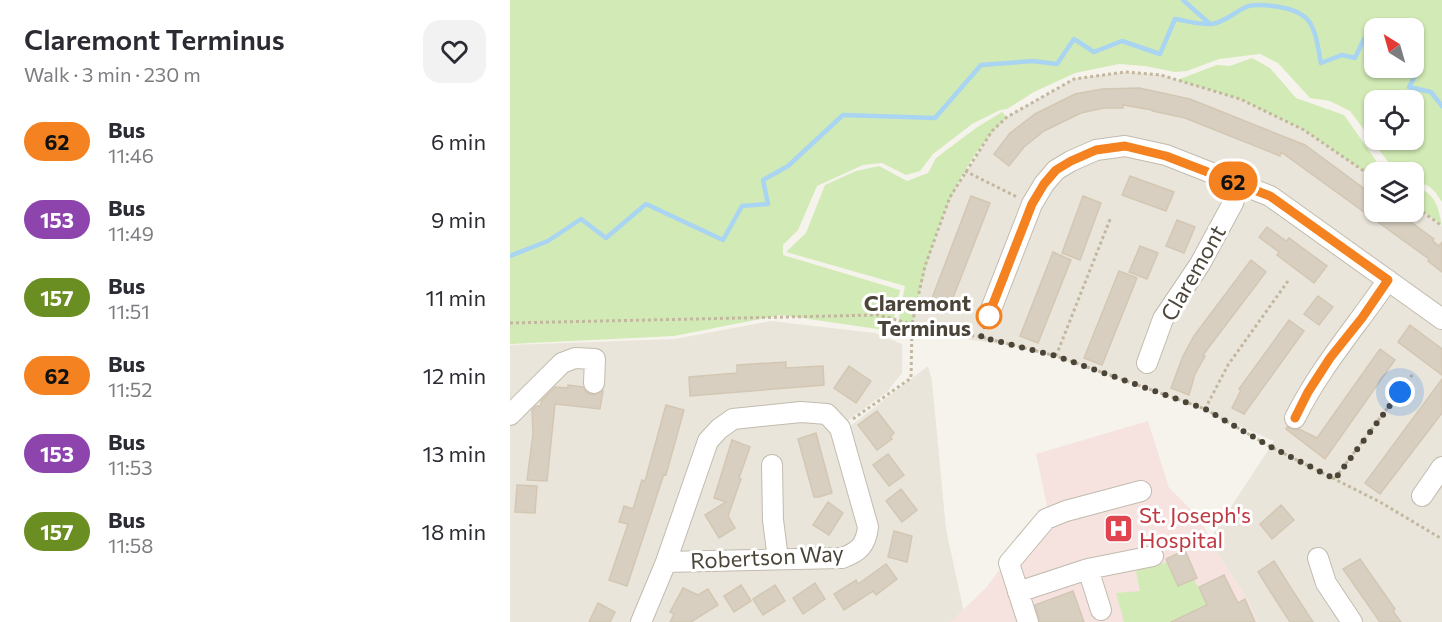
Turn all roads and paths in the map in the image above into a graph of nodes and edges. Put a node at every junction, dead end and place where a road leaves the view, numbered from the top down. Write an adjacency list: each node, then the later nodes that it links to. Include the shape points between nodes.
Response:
1 (965, 171): 3 (path)
2 (1239, 183): 3 (street, via 1166,156 1125,146 1096,150 1056,170); 7 (street, via 1270,196); 14 (street, Claremont, via 1233,203 1200,264 1163,319)
3 (1032, 204): 9 (street)
4 (1424, 213): 6 (path)
5 (1111, 217): 13 (path)
6 (1442, 226)
7 (1388, 280): 10 (street); 19 (street, via 1330,358)
8 (1288, 281): 17 (path, via 1228,365)
9 (988, 317)
10 (1442, 319)
11 (510, 323): 12 (path, via 878,315)
12 (912, 324)
13 (1056, 356): 17 (path); 20 (path, via 981,337 912,326 912,378)
14 (1148, 363)
15 (1413, 374): 23 (path)
16 (594, 383): 18 (street, via 595,359 575,358 562,363)
17 (1205, 409): 23 (path)
18 (510, 415)
19 (1295, 418)
20 (840, 428): 29 (street, Robertson Way, via 868,527 867,537 862,547 842,558); 30 (street, Robertson Way, via 827,414 801,412 733,419 718,429 708,441)
21 (772, 465): 29 (street)
22 (1442, 467): 25 (street)
23 (1335, 479): 26 (path)
24 (1141, 491): 32 (street, via 1046,519 1008,563)
25 (1422, 495)
26 (1442, 539)
27 (1153, 556): 31 (street)
28 (1318, 558): 36 (street, via 1326,583)
29 (778, 559): 30 (street, Robertson Way)
30 (666, 562): 34 (street, Robertson Way)
31 (1088, 569): 32 (street); 33 (street)
32 (1018, 592): 35 (street)
33 (1101, 610)
34 (641, 622)
35 (1028, 622)
36 (1352, 622)

